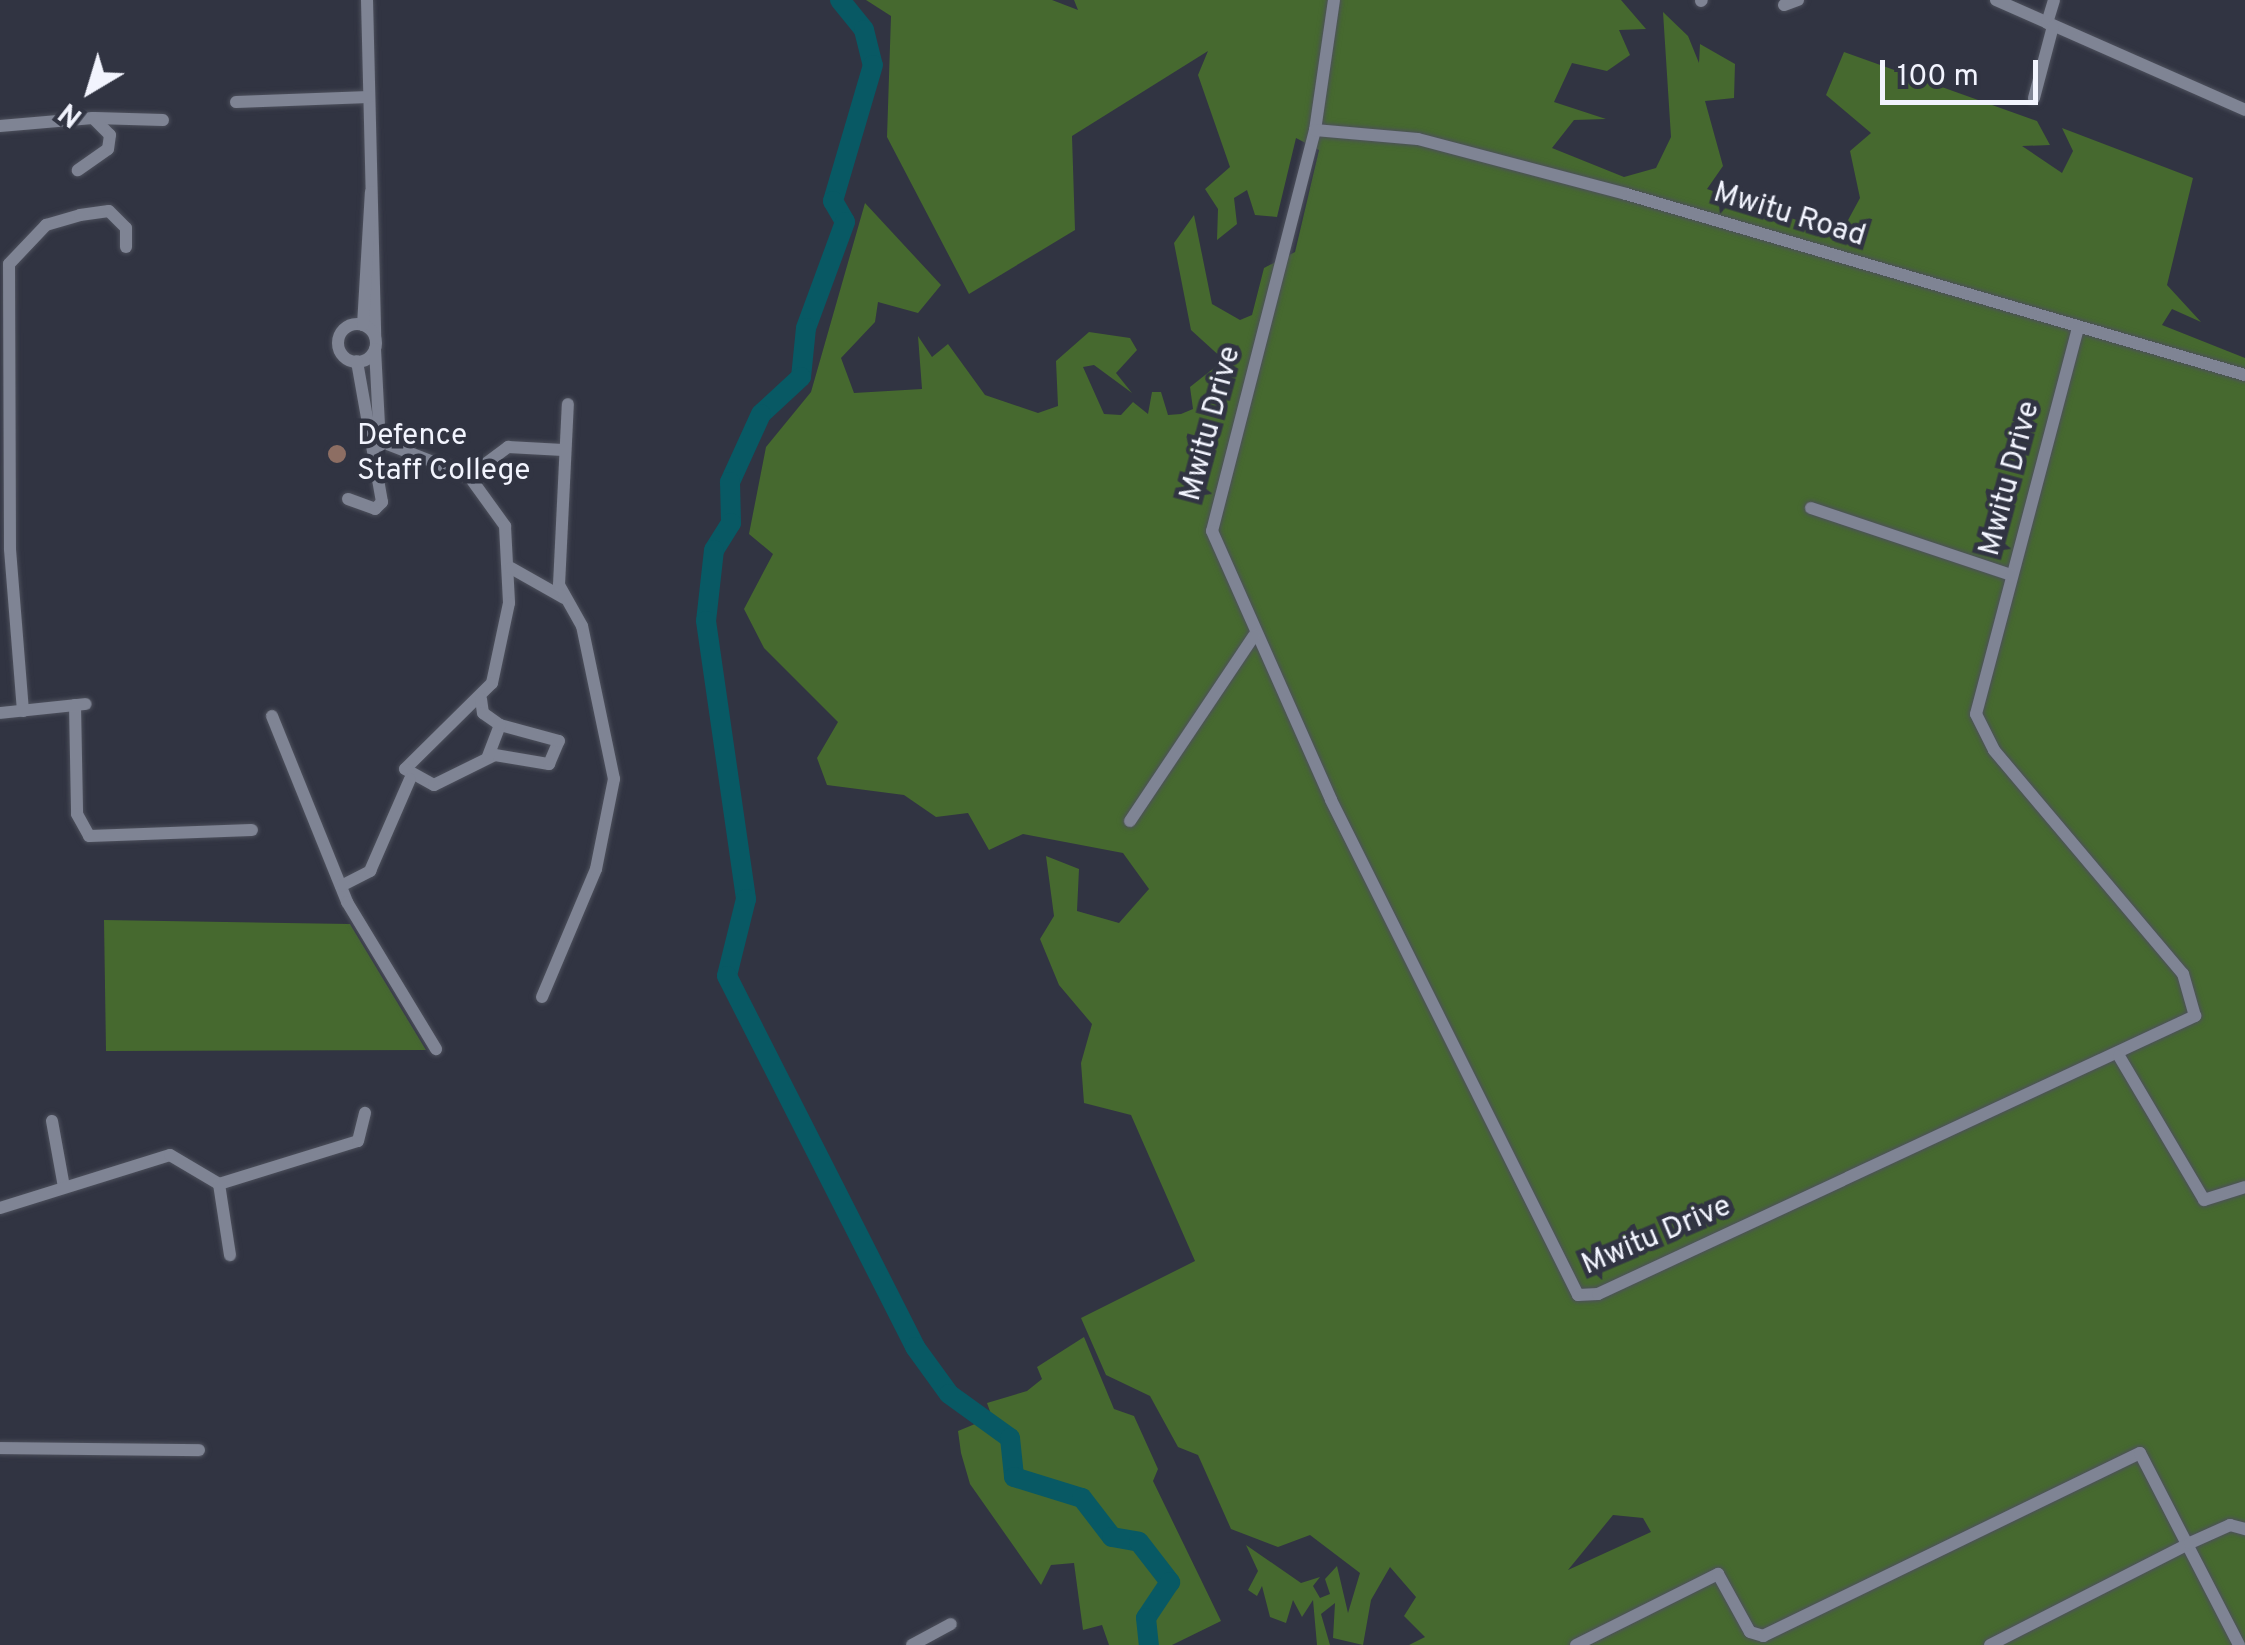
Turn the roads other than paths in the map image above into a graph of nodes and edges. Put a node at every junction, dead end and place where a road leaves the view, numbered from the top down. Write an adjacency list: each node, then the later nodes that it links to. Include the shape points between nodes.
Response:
1 (367, 0): 6 (street)
2 (1334, 0): 13 (street, Mwitu Drive)
3 (1996, 0): 5 (street)
4 (2054, 0): 5 (street)
5 (2050, 24): 7 (street); 9 (street)
6 (369, 97): 8 (street); 15 (street)
7 (2034, 98)
8 (236, 102)
9 (2245, 110)
10 (93, 118): 11 (street); 12 (street); 14 (street, via 105,125 108,149)
11 (163, 120)
12 (0, 126)
13 (1314, 130): 18 (street, Mwitu Road, via 1418,139 1626,194); 32 (street, Mwitu Drive, via 1215,498 1216,546)
14 (78, 170)
15 (371, 192): 17 (street); 19 (street)
16 (126, 247): 34 (street, via 126,228 109,211 80,214 46,225 9,264 10,549)
17 (363, 325): 19 (street); 20 (street, via 339,340)
18 (2077, 330): 21 (street, Mwitu Road); 30 (street, Mwitu Drive)
19 (375, 343): 20 (street); 23 (street)
20 (357, 362): 25 (street)
21 (2245, 376)
22 (568, 404): 24 (street)
23 (382, 442): 25 (street); 26 (street)
24 (563, 450): 26 (street, via 508,448); 31 (street)
25 (376, 462): 27 (street, via 382,502 375,510)
26 (469, 476): 29 (street, via 504,526)
27 (348, 499)
28 (1811, 508): 30 (street)
29 (511, 568): 31 (street); 33 (street, via 503,645)
30 (2010, 575): 47 (street, Mwitu Drive, via 1977,698 1981,732 2183,974 2199,1008 2182,1027)
31 (564, 598): 45 (street, via 582,626 614,779 596,869)
32 (1254, 636): 42 (street); 47 (street, Mwitu Drive, via 1578,1296)
33 (481, 698): 37 (street, via 482,714); 41 (street, via 415,753)
34 (23, 710): 35 (street); 43 (street, via 81,704 78,814 89,836)
35 (0, 713)
36 (272, 716): 44 (street)
37 (500, 726): 38 (street); 40 (street)
38 (528, 731): 39 (street); 39 (street, via 559,742 556,759)
39 (521, 755): 40 (street)
40 (488, 757): 41 (street, via 434,785)
41 (410, 779): 44 (street, via 370,870)
42 (1130, 821)
43 (252, 830)
44 (342, 886): 46 (street)
45 (542, 998)
46 (436, 1049)
47 (2118, 1056): 52 (street, via 2204,1200)
48 (365, 1113): 50 (street, via 358,1141)
49 (52, 1121): 51 (street)
50 (219, 1184): 51 (street, via 161,1153); 54 (street)
51 (64, 1187): 53 (street)
52 (2245, 1187)
53 (0, 1208)
54 (230, 1256)
55 (0, 1448): 56 (street)
56 (199, 1450)
57 (2245, 1530): 58 (street, via 2230,1526)
58 (2190, 1543): 61 (street, via 2140,1453 1762,1636 1750,1632 1718,1574); 62 (street); 63 (street)
59 (951, 1624): 60 (street)
60 (912, 1645)
61 (1576, 1645)
62 (1990, 1645)
63 (2239, 1645)

